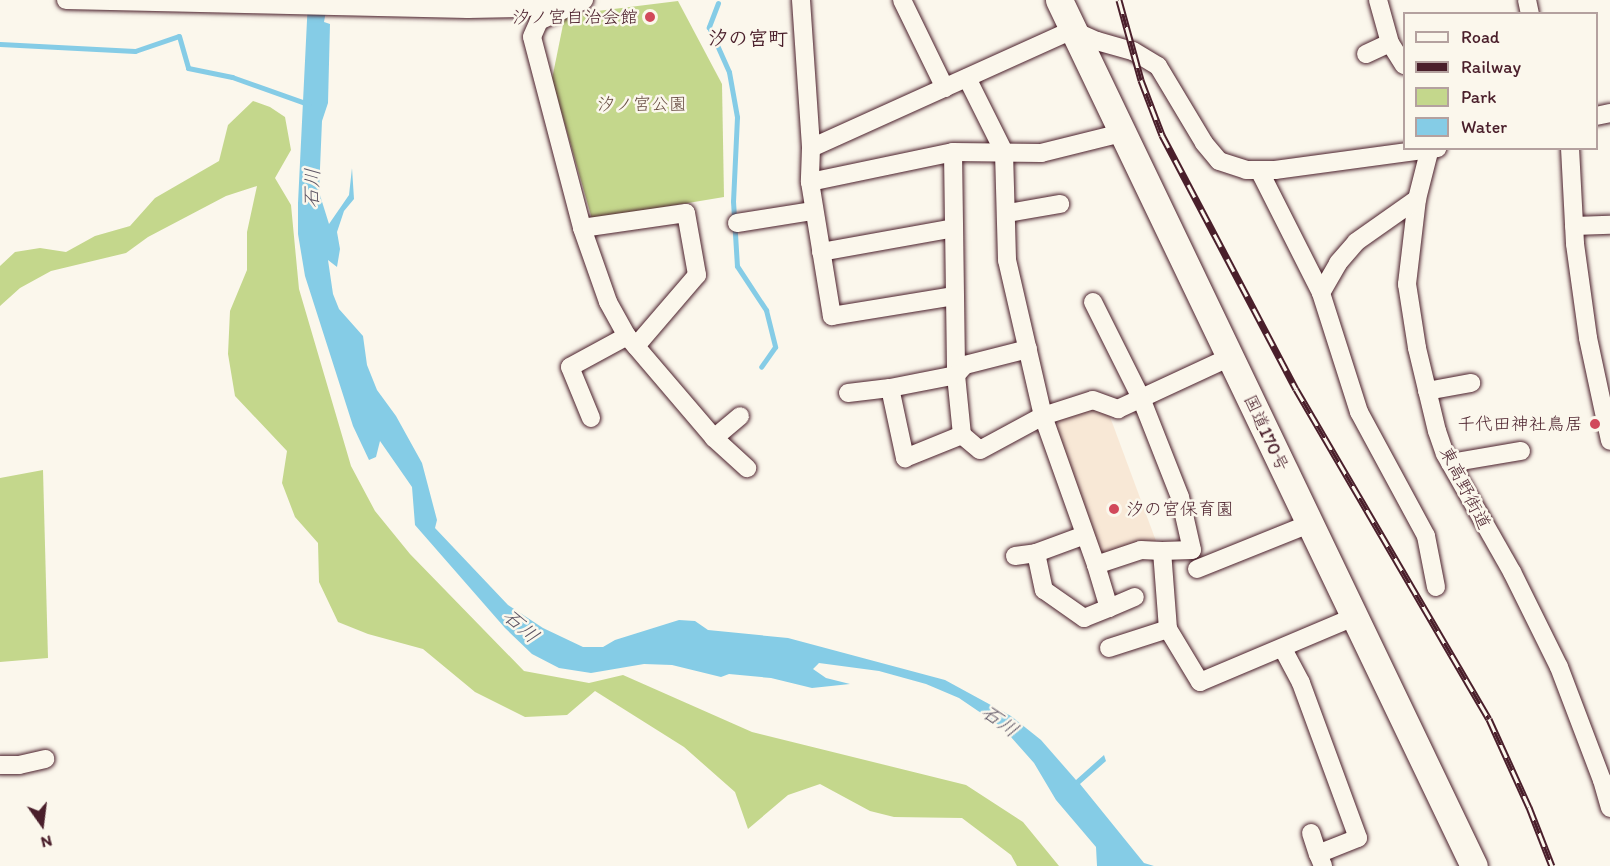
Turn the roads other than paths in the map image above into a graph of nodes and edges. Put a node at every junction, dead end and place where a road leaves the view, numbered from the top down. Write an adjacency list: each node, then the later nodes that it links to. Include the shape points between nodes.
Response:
1 (66, 0): 5 (street, via 468,9 520,8)
2 (801, 0): 14 (street)
3 (902, 0): 12 (street)
4 (1059, 0): 7 (highway, 国道170号)
5 (570, 1): 29 (street, via 539,21 532,37)
6 (1385, 1): 8 (street)
7 (1072, 30): 11 (street); 13 (highway, 国道170号); 20 (street, via 1133,51 1158,66 1219,161)
8 (1390, 43): 9 (street); 10 (street)
9 (1366, 54)
10 (1403, 63)
11 (967, 78): 12 (street); 19 (street)
12 (945, 88): 14 (street)
13 (1121, 133): 19 (street, via 1041,153); 37 (highway, 国道170号)
14 (811, 148): 21 (street)
15 (1424, 150): 20 (street)
16 (1432, 150): 22 (street, 東高野街道)
17 (1570, 150): 28 (street)
18 (953, 152): 19 (street); 21 (street); 30 (street)
19 (1004, 152): 25 (street)
20 (1259, 170): 32 (street)
21 (810, 182): 24 (street)
22 (1417, 199): 32 (street, via 1356,242); 41 (street, 東高野街道, via 1407,284)
23 (1060, 204): 25 (street)
24 (813, 212): 26 (street); 31 (street)
25 (1008, 213): 36 (street, via 1007,260)
26 (737, 223)
27 (1610, 225): 28 (street)
28 (1574, 226): 49 (street, via 1588,338)
29 (582, 228): 35 (street, via 608,302); 35 (street, via 686,213 697,274)
30 (954, 228): 31 (street); 33 (street)
31 (821, 252): 33 (street, via 832,315)
32 (1321, 293): 60 (street, via 1359,412 1426,536)
33 (954, 296): 38 (street)
34 (1093, 302): 43 (street)
35 (632, 341): 46 (street, via 570,367); 48 (street)
36 (1028, 350): 38 (street, via 965,365); 45 (street)
37 (1230, 357): 43 (street); 53 (highway, 国道170号)
38 (956, 375): 40 (street); 47 (street)
39 (1471, 383): 41 (street)
40 (890, 388): 42 (street); 47 (street, via 905,458)
41 (1427, 391): 51 (street, 東高野街道)
42 (848, 393)
43 (1142, 398): 45 (street, via 1118,409 1093,400); 55 (street, via 1180,497 1192,550)
44 (740, 416): 48 (street)
45 (1043, 416): 47 (street, via 980,450); 54 (street)
46 (591, 418)
47 (962, 435)
48 (714, 438): 52 (street)
49 (1610, 441)
50 (1521, 452): 51 (street)
51 (1450, 463): 69 (street, 東高野街道, via 1547,640)
52 (747, 468)
53 (1309, 524): 59 (street); 63 (highway, 国道170号)
54 (1085, 535): 56 (street); 58 (street)
55 (1162, 551): 58 (street, via 1141,550); 64 (street)
56 (1036, 553): 57 (street); 62 (street, via 1044,590 1084,618)
57 (1016, 556)
58 (1096, 565): 62 (street)
59 (1197, 569)
60 (1436, 587)
61 (1135, 597): 62 (street)
62 (1109, 608)
63 (1354, 617): 66 (street); 72 (highway, 国道170号)
64 (1168, 629): 65 (street); 66 (street, via 1200,682)
65 (1109, 648)
66 (1283, 649): 71 (street, via 1301,683 1358,838)
67 (45, 759): 68 (street)
68 (0, 765)
69 (1610, 808)
70 (1311, 833): 71 (street)
71 (1320, 860)
72 (1474, 866)

